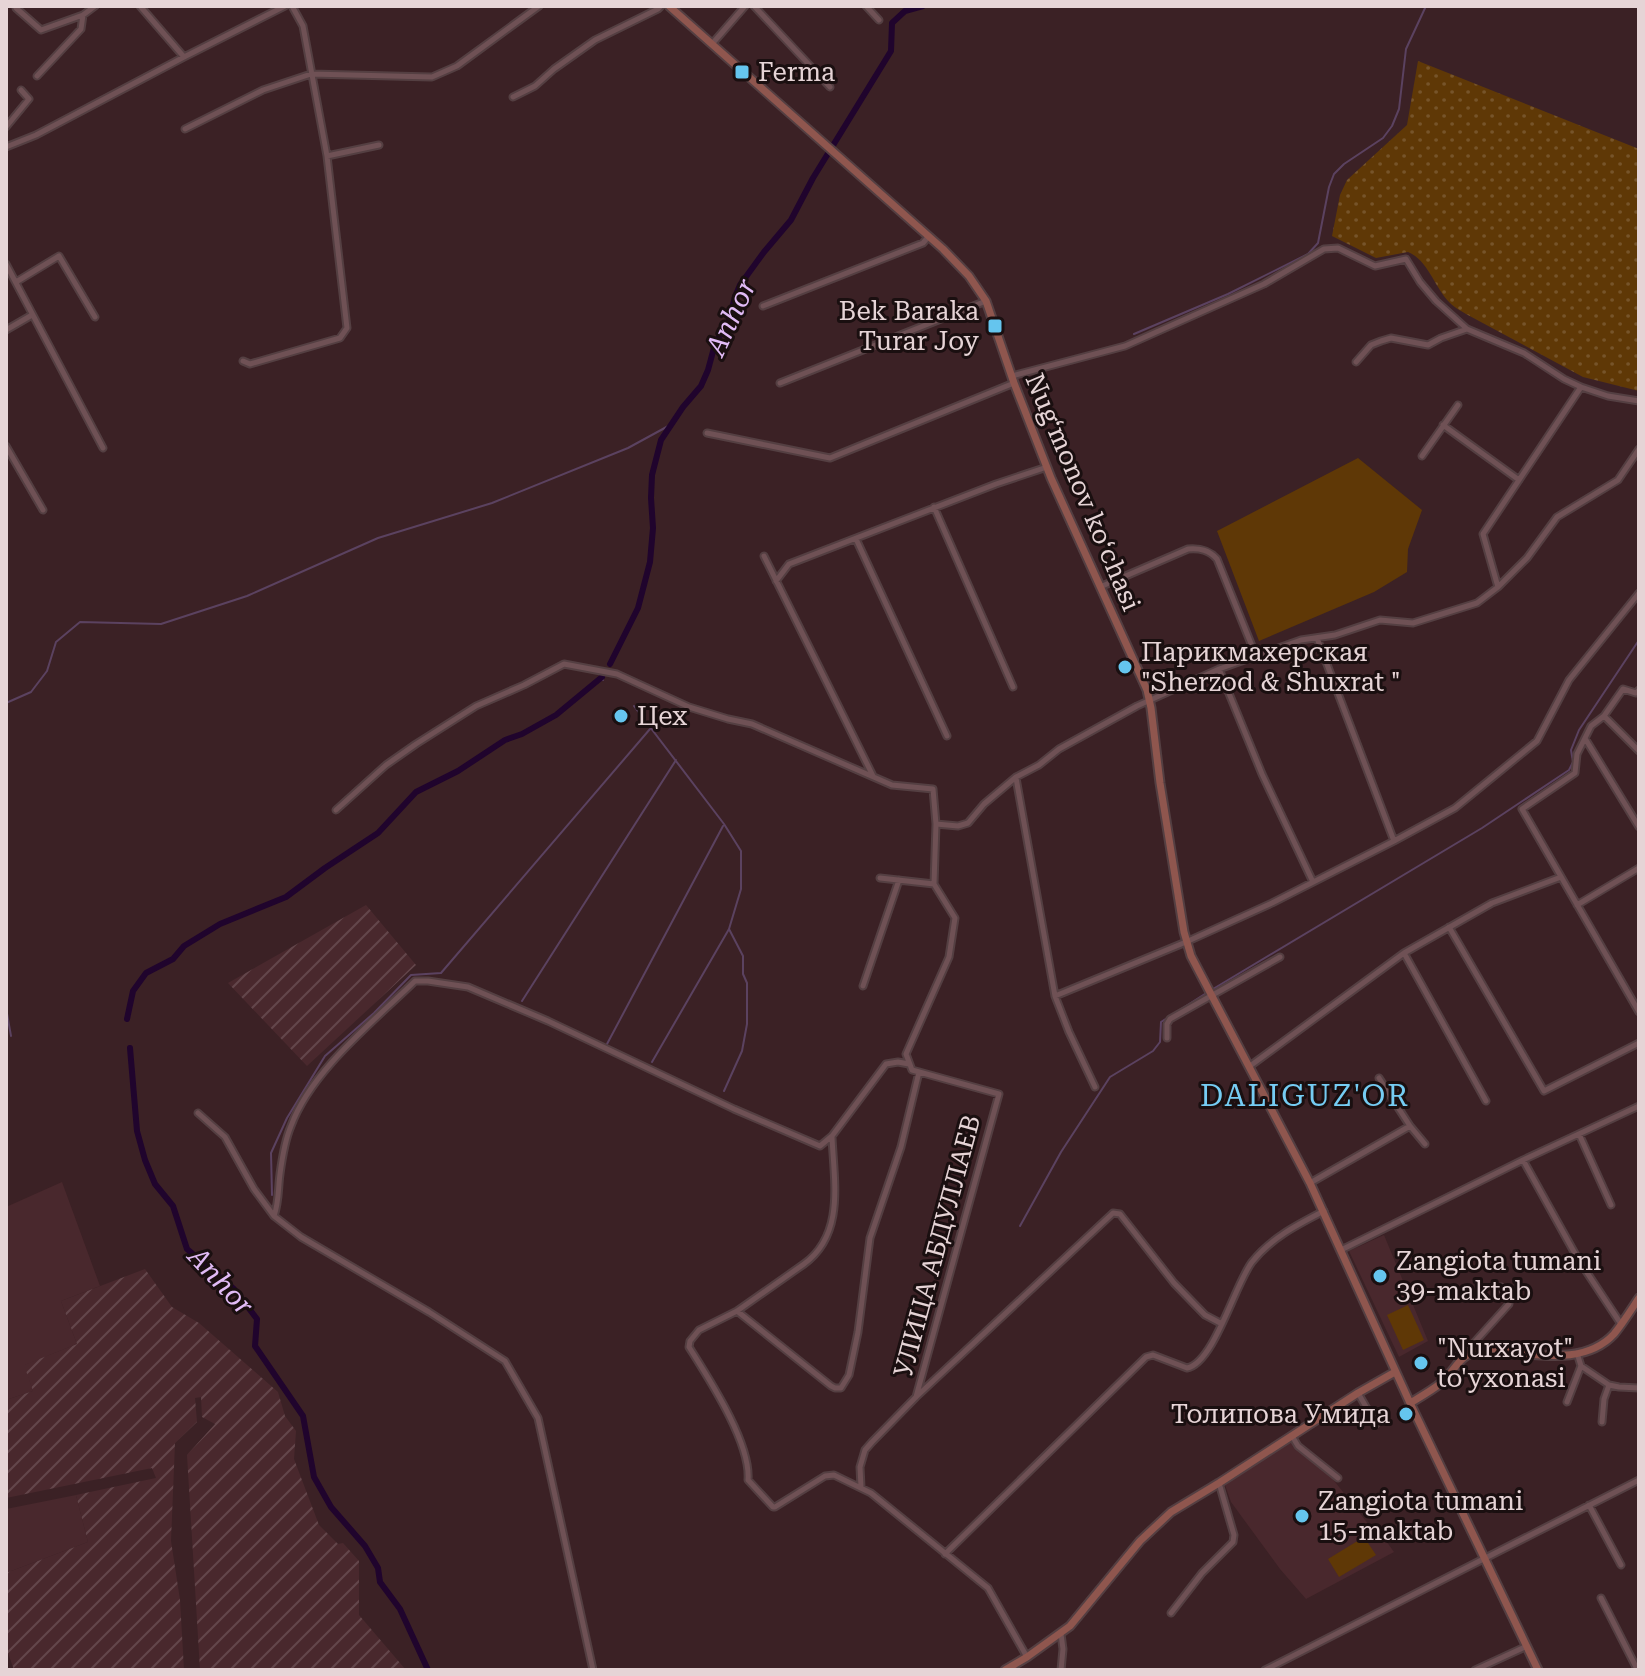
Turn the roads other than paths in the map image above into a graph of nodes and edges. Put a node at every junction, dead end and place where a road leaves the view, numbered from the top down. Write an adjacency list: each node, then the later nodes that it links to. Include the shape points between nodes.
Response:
1 (95, 6): 12 (street)
2 (140, 6): 15 (street)
3 (285, 6): 15 (street)
4 (292, 6): 16 (street, via 303,26)
5 (539, 6): 16 (street, via 457,66 432,77)
6 (661, 6): 20 (street, via 595,40)
7 (669, 6): 14 (main road, Nugʻmonov koʻchasi)
8 (745, 6): 14 (street)
9 (754, 6): 18 (street)
10 (866, 6): 13 (street)
11 (16, 8): 12 (street, via 41,30)
12 (83, 15): 17 (street, via 81,29)
13 (879, 20)
14 (711, 44): 26 (main road, Nugʻmonov koʻchasi)
15 (184, 57): 24 (street)
16 (311, 74): 22 (street, via 263,90); 25 (street)
17 (37, 76)
18 (830, 87)
19 (21, 90): 21 (street, via 29,99)
20 (513, 97)
21 (6, 127)
22 (185, 129)
23 (379, 145): 25 (street)
24 (6, 147)
25 (327, 156): 35 (street, via 347,328 340,338 250,364)
26 (929, 236): 29 (main road, Nugʻmonov koʻchasi); 30 (street, via 923,243)
27 (6, 264): 28 (street)
28 (16, 282): 31 (street); 32 (street, via 59,256)
29 (986, 301): 37 (main road, Nugʻmonov koʻchasi); 38 (street)
30 (763, 306)
31 (32, 315): 34 (street); 45 (street)
32 (95, 317)
33 (1467, 329): 36 (street, via 1428,345 1391,338 1371,345); 37 (street, via 1436,301 1406,259 1375,266 1332,247 1264,284 1125,346); 39 (street, via 1524,353)
34 (6, 330)
35 (243, 361)
36 (1356, 362)
37 (1013, 380): 43 (street, via 830,458); 48 (main road, Nugʻmonov koʻchasi)
38 (780, 383)
39 (1581, 387): 40 (street); 49 (street)
40 (1639, 401)
41 (1458, 405): 42 (street)
42 (1443, 425): 47 (street); 49 (street)
43 (707, 433)
44 (6, 446): 51 (street)
45 (103, 448)
46 (1639, 449): 56 (street, via 1618,480 1557,517)
47 (1422, 456)
48 (1047, 467): 50 (street); 55 (main road, Nugʻmonov koʻchasi)
49 (1519, 480): 56 (street, via 1483,534)
50 (934, 507): 52 (street); 61 (street)
51 (43, 510)
52 (856, 539): 54 (street, via 789,564); 65 (street)
53 (764, 556): 54 (street)
54 (776, 581): 68 (street)
55 (1100, 587): 59 (street, via 1188,549 1212,554); 63 (main road, Nugʻmonov koʻchasi)
56 (1498, 587): 58 (street, via 1469,606 1413,623 1380,620)
57 (1639, 593): 73 (street, via 1569,680 1537,741 1455,808)
58 (1317, 638): 59 (street); 73 (street)
59 (1256, 656): 60 (street)
60 (1219, 669): 63 (street); 78 (street)
61 (1013, 687)
62 (1639, 690): 64 (street, via 1623,689)
63 (1149, 700): 69 (street); 82 (main road, Nugʻmonov koʻchasi)
64 (1604, 716): 66 (street); 67 (street)
65 (947, 736)
66 (1585, 739): 72 (street); 75 (street, via 1575,773 1522,809)
67 (1639, 751)
68 (873, 777): 70 (street, via 752,724 689,707 617,674 564,664 476,706 416,744); 71 (street, via 892,785 933,789)
69 (1016, 777): 71 (street, via 968,823); 86 (street)
70 (336, 810)
71 (936, 824): 79 (street)
72 (1639, 827)
73 (1394, 841): 78 (street)
74 (1639, 868): 80 (street)
75 (1561, 877): 80 (street); 81 (street, via 1492,903)
76 (880, 878): 77 (street)
77 (899, 880): 79 (street); 85 (street)
78 (1313, 882): 82 (street)
79 (934, 884): 91 (street, via 955,918 949,957 906,1054)
80 (1577, 905): 88 (street)
81 (1449, 927): 83 (street); 90 (street, via 1544,1091)
82 (1186, 942): 86 (street); 87 (main road, Nugʻmonov koʻchasi)
83 (1404, 953): 92 (street); 96 (street)
84 (1280, 957): 87 (street)
85 (863, 986)
86 (1055, 996): 95 (street)
87 (1212, 996): 89 (street, via 1168,1021); 92 (main road)
88 (1639, 1012)
89 (1167, 1038)
90 (1639, 1043)
91 (909, 1064): 93 (street); 101 (street, via 886,1064)
92 (1250, 1066): 104 (main road)
93 (919, 1072): 111 (street, via 870,1238 858,1332 841,1388 831,1386); 121 (street, УЛИЦА АБДУЛЛАЕВ, via 999,1094)
94 (1379, 1078): 99 (street)
95 (1095, 1087)
96 (1486, 1101)
97 (1639, 1106): 100 (street)
98 (198, 1113): 107 (street, via 225,1137)
99 (1410, 1126): 102 (street); 104 (street)
100 (1579, 1134): 103 (street); 105 (street)
101 (832, 1136): 107 (street, via 820,1146 468,987 415,981 329,1065 300,1106 290,1127); 111 (street, via 835,1205 823,1246)
102 (1425, 1144)
103 (1523, 1160): 108 (street); 113 (street)
104 (1310, 1183): 106 (main road)
105 (1611, 1205)
106 (1324, 1211): 108 (main road); 112 (street, via 1281,1234 1251,1263)
107 (274, 1216): 141 (street, via 505,1361 538,1418)
108 (1341, 1250): 117 (main road)
109 (1501, 1287): 115 (street, via 1509,1304)
110 (1639, 1298): 113 (main road)
111 (737, 1311): 130 (street, via 699,1330 689,1344 740,1440 748,1480 775,1507 830,1474)
112 (1222, 1324): 121 (street, via 1205,1315 1120,1214 1113,1213); 132 (street, via 1193,1367 1146,1357)
113 (1621, 1324): 114 (main road, via 1598,1347)
114 (1577, 1353): 115 (main road, via 1488,1348); 116 (street)
115 (1459, 1360): 123 (main road, via 1443,1380)
116 (1581, 1366): 118 (street); 122 (street)
117 (1395, 1372): 120 (main road); 123 (main road)
118 (1609, 1385): 119 (street); 124 (street)
119 (1639, 1388)
120 (1358, 1393): 125 (street); 126 (main road)
121 (916, 1397): 130 (street, via 865,1450)
122 (1567, 1402)
123 (1410, 1403): 133 (main road)
124 (1602, 1422)
125 (1376, 1424)
126 (1292, 1435): 127 (street); 129 (main road)
127 (1338, 1478)
128 (1639, 1480): 131 (street)
129 (1219, 1483): 136 (street, via 1233,1542); 137 (main road, via 1158,1522)
130 (861, 1488): 132 (street)
131 (1589, 1505): 133 (street); 134 (street)
132 (945, 1554): 139 (street, via 988,1588)
133 (1484, 1559): 138 (main road); 144 (street)
134 (1621, 1565)
135 (1601, 1598): 140 (street)
136 (1171, 1613)
137 (1061, 1634): 139 (main road); 143 (street)
138 (1527, 1646): 145 (street); 146 (main road)
139 (1027, 1657): 142 (main road)
140 (1639, 1669)
141 (593, 1670)
142 (1005, 1670)
143 (1061, 1670)
144 (1265, 1670)
145 (1475, 1670)
146 (1538, 1670)

